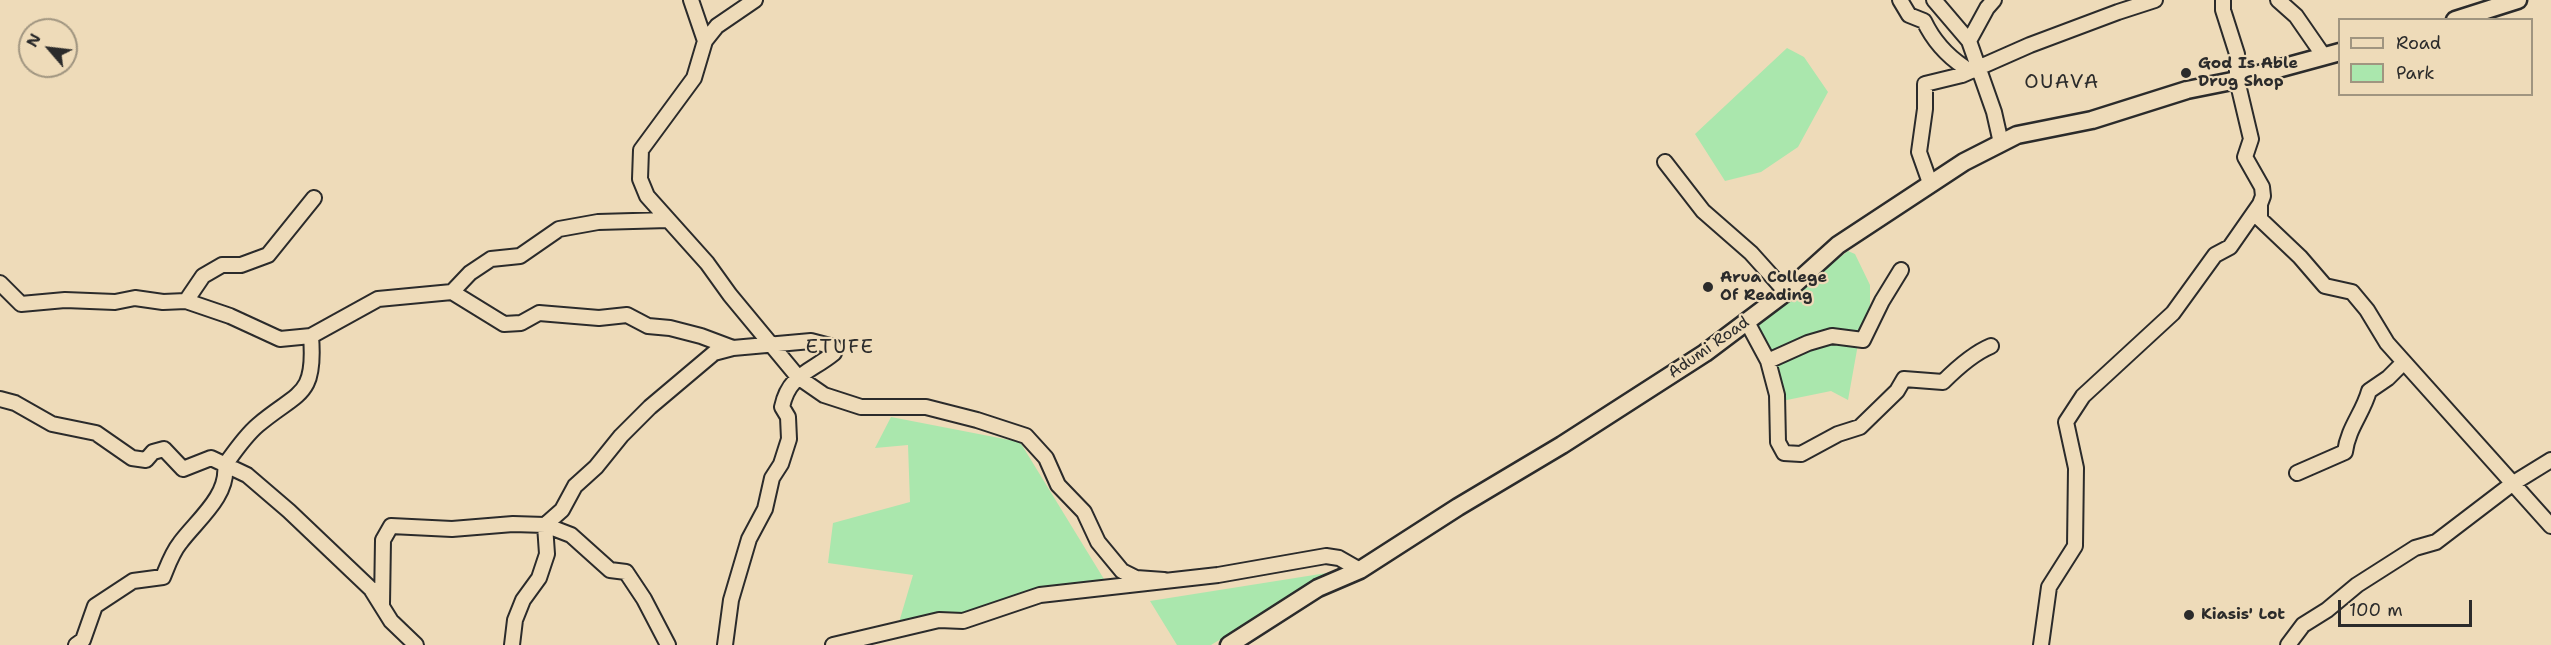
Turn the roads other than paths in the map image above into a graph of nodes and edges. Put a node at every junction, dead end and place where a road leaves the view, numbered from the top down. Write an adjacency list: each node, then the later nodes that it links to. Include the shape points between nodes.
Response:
1 (691, 0): 11 (street)
2 (755, 0): 11 (street, via 717,26)
3 (1900, 0): 15 (street, via 1909,15 1924,21 1949,56 1964,67)
4 (1934, 0): 12 (street)
5 (1994, 0): 12 (street)
6 (2155, 0): 14 (street, via 2030,45)
7 (2223, 0): 16 (street, via 2237,54)
8 (2278, 0): 13 (street)
9 (2518, 0): 10 (main road)
10 (2461, 18)
11 (705, 41): 22 (street, via 694,78 641,150 643,187)
12 (1969, 41): 14 (street)
13 (2331, 53): 16 (main road, Adumi Road)
14 (1980, 69): 15 (street); 17 (street)
15 (1962, 75): 19 (street, via 1925,84 1919,152)
16 (2237, 80): 17 (main road, Adumi Road, via 2187,90 2092,120 2017,135); 21 (street, via 2251,139 2245,157 2262,187)
17 (2001, 143): 19 (main road, Adumi Road)
18 (1665, 162): 26 (street, via 1703,211 1751,253)
19 (1930, 183): 26 (main road, Adumi Road, via 1838,245)
20 (314, 198): 27 (street, via 268,255 241,265 222,265 203,276)
21 (2260, 204): 34 (street, via 2260,219 2325,286 2352,292); 53 (street, via 2230,247 2215,255 2173,313 2083,396 2066,422 2076,468 2075,546 2049,587)
22 (668, 220): 25 (street, via 598,222 559,229 520,256 491,259); 30 (street)
23 (1901, 270): 33 (street, via 1863,340 1832,336)
24 (0, 283): 27 (street, via 21,304 135,298)
25 (452, 292): 29 (street, via 378,299); 32 (street, via 504,324 521,323 539,313 598,318 627,315 648,326 701,336)
26 (1786, 292): 28 (main road, Adumi Road)
27 (186, 301): 29 (street, via 280,339)
28 (1747, 322): 33 (street); 43 (main road, Adumi Road, via 1557,449)
29 (311, 336): 38 (street, via 313,361 309,382 297,397 258,425)
30 (770, 344): 32 (street); 35 (street); 35 (street, via 811,341 834,347 830,357)
31 (1991, 346): 33 (street, via 1944,382 1904,379 1897,391 1860,426 1801,454 1784,453 1778,442 1777,395)
32 (733, 348): 41 (street, via 714,352 650,407 575,486 562,510)
33 (1768, 362)
34 (2404, 362): 39 (street, via 2369,391 2365,408 2352,425 2345,452); 40 (street)
35 (798, 377): 44 (street, via 825,395 861,407 926,407 1026,436 1046,458 1058,485 1084,512 1098,542 1122,572 1136,578); 50 (street, via 786,390 782,406 788,417 789,439 772,478 765,509 749,538 731,600)
36 (0, 399): 38 (street, via 52,424 96,433 132,458 146,460 153,452 164,449 183,469 211,458)
37 (2551, 459): 40 (street)
38 (225, 465): 45 (street, via 247,475 289,511); 46 (street, via 226,477 218,493 179,543 163,577 133,581 95,606 83,640)
39 (2297, 473)
40 (2512, 484): 42 (street); 54 (street, via 2436,542 2415,548 2357,585 2303,625)
41 (545, 525): 45 (street, via 453,529 391,526 382,540); 48 (street, via 547,554 539,578 515,620); 49 (street, via 571,535 610,570 626,572)
42 (2551, 526)
43 (1360, 570): 44 (street, via 1339,558 1326,556); 52 (main road, Adumi Road, via 1318,588)
44 (1164, 580): 51 (street, via 1040,595 963,621 939,620)
45 (382, 604): 47 (street, via 391,621)
46 (76, 645)
47 (416, 645)
48 (512, 645)
49 (668, 645)
50 (725, 645)
51 (833, 645)
52 (1230, 645)
53 (2041, 645)
54 (2288, 645)

